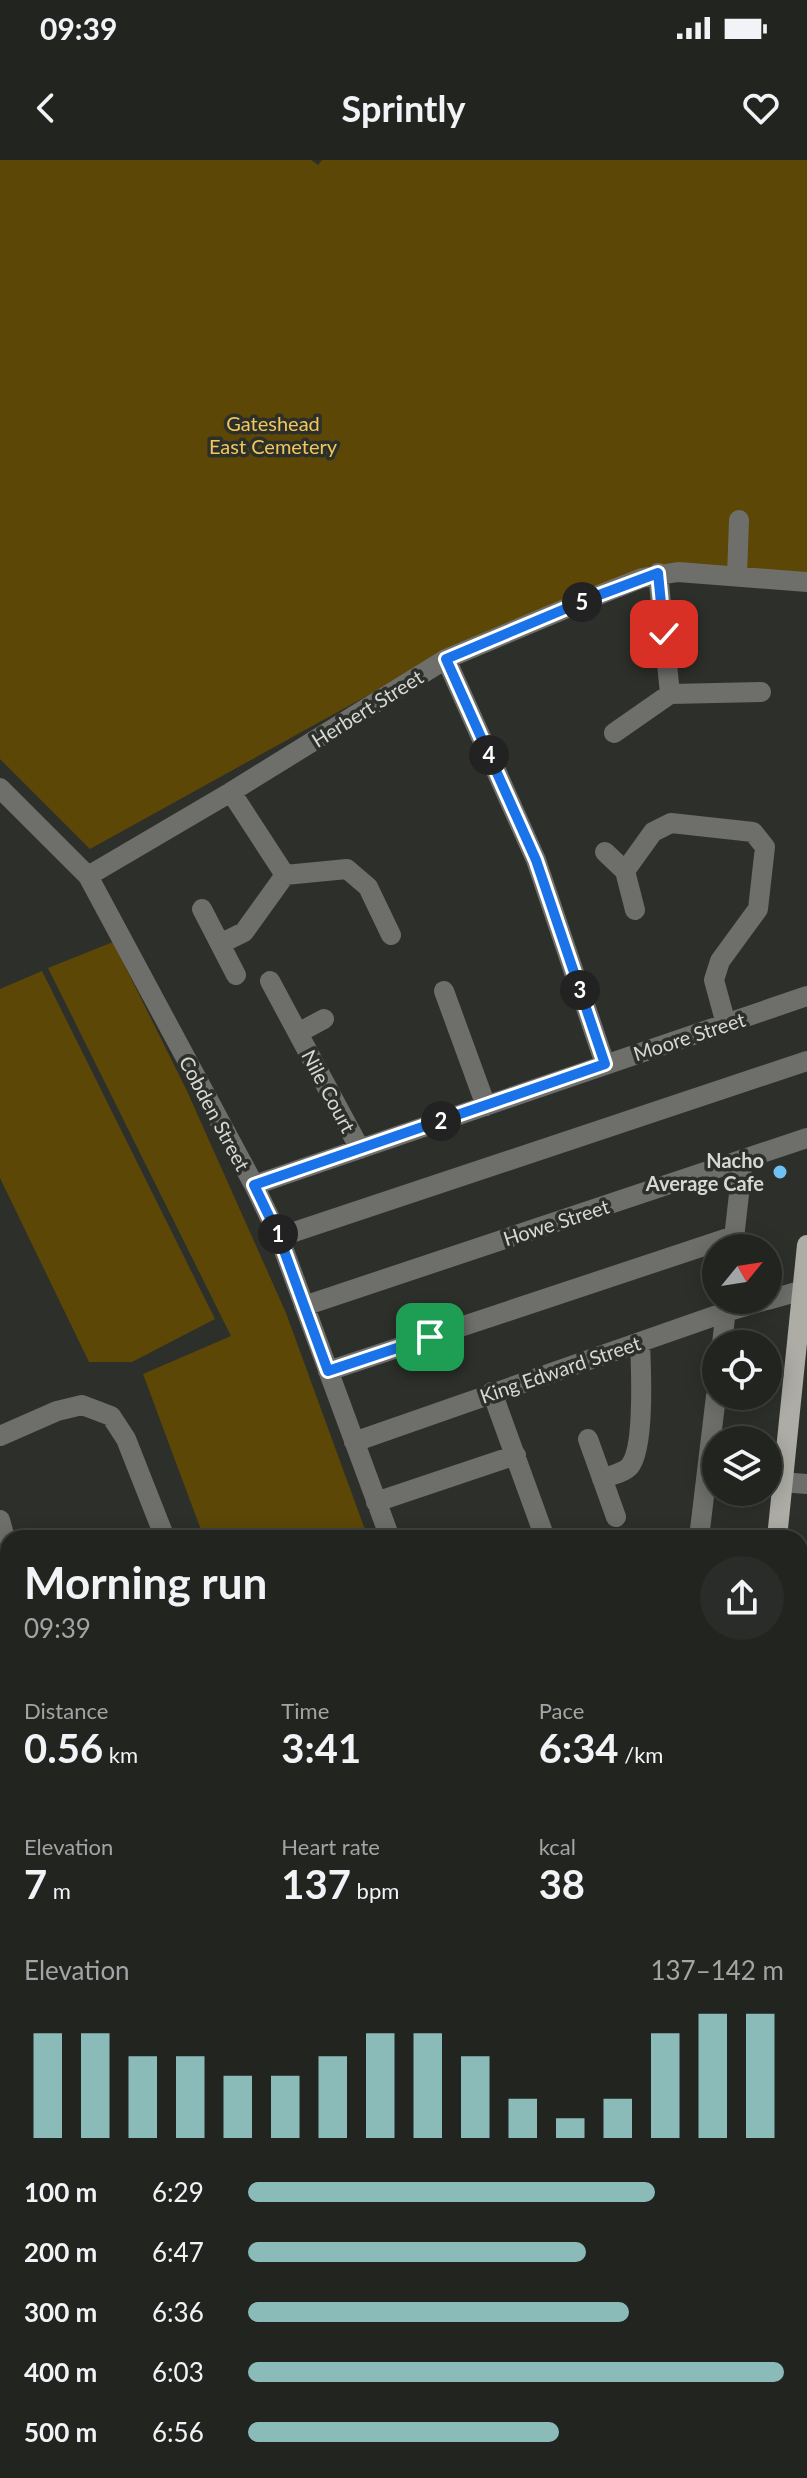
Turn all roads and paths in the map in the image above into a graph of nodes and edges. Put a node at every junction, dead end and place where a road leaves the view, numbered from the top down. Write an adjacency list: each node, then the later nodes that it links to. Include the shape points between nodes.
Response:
1 (739, 520): 3 (street)
2 (658, 573): 3 (street, Herbert Street); 5 (street, Herbert Street); 7 (street)
3 (737, 575): 4 (street, Herbert Street)
4 (807, 582)
5 (446, 659): 10 (street, Herbert Street); 27 (street, via 536,860)
6 (761, 692): 7 (street)
7 (670, 694): 8 (street)
8 (614, 733)
9 (0, 788): 14 (street, Cobden Street)
10 (231, 792): 13 (street); 14 (street, Herbert Street)
11 (605, 852): 12 (street)
12 (625, 871): 16 (street); 24 (street, via 653,832 671,823 753,832 765,847 758,909 720,961 714,980)
13 (285, 875): 17 (street, via 347,869 368,887); 18 (street, via 244,932)
14 (88, 876): 32 (street, Cobden Street)
15 (202, 909): 18 (street)
16 (635, 910)
17 (391, 935)
18 (222, 943): 19 (street)
19 (236, 975)
20 (270, 981): 25 (street, Nile Court)
21 (444, 991): 28 (street)
22 (807, 996): 24 (street, Moore Street)
23 (324, 1019): 25 (street, Nile Court)
24 (726, 1024): 27 (street, Moore Street)
25 (298, 1033): 30 (street, Nile Court)
26 (807, 1061): 34 (street)
27 (605, 1064): 28 (street, Moore Street)
28 (486, 1106): 30 (street, Moore Street)
29 (807, 1138): 31 (street, Howe Street)
30 (360, 1149): 32 (street, Moore Street)
31 (743, 1159): 33 (street); 39 (street, Howe Street)
32 (254, 1185): 34 (street, Cobden Street)
33 (735, 1234)
34 (279, 1237): 39 (street, Cobden Street)
35 (807, 1246): 37 (main road)
36 (702, 1252): 42 (street)
37 (803, 1290): 38 (street, King Edward Street); 49 (main road)
38 (782, 1296)
39 (304, 1306): 42 (street, Cobden Street)
40 (708, 1314): 41 (street, King Edward Street)
41 (640, 1342): 43 (street, King Edward Street); 50 (street, via 636,1457 628,1469)
42 (328, 1371): 47 (street, Cobden Street)
43 (492, 1392): 47 (street, King Edward Street); 48 (street)
44 (714, 1410): 59 (street)
45 (2, 1431): 56 (street, via 82,1405 111,1416 126,1439)
46 (588, 1439): 50 (street)
47 (354, 1442): 53 (street, Cobden Street)
48 (516, 1455): 53 (street); 58 (street)
49 (782, 1473)
50 (602, 1479): 55 (street)
51 (782, 1482): 52 (street)
52 (807, 1484)
53 (376, 1502): 57 (street, Cobden Street)
54 (779, 1506): 60 (main road)
55 (616, 1517)
56 (162, 1530)
57 (387, 1530)
58 (542, 1530)
59 (700, 1530)
60 (778, 1530)

